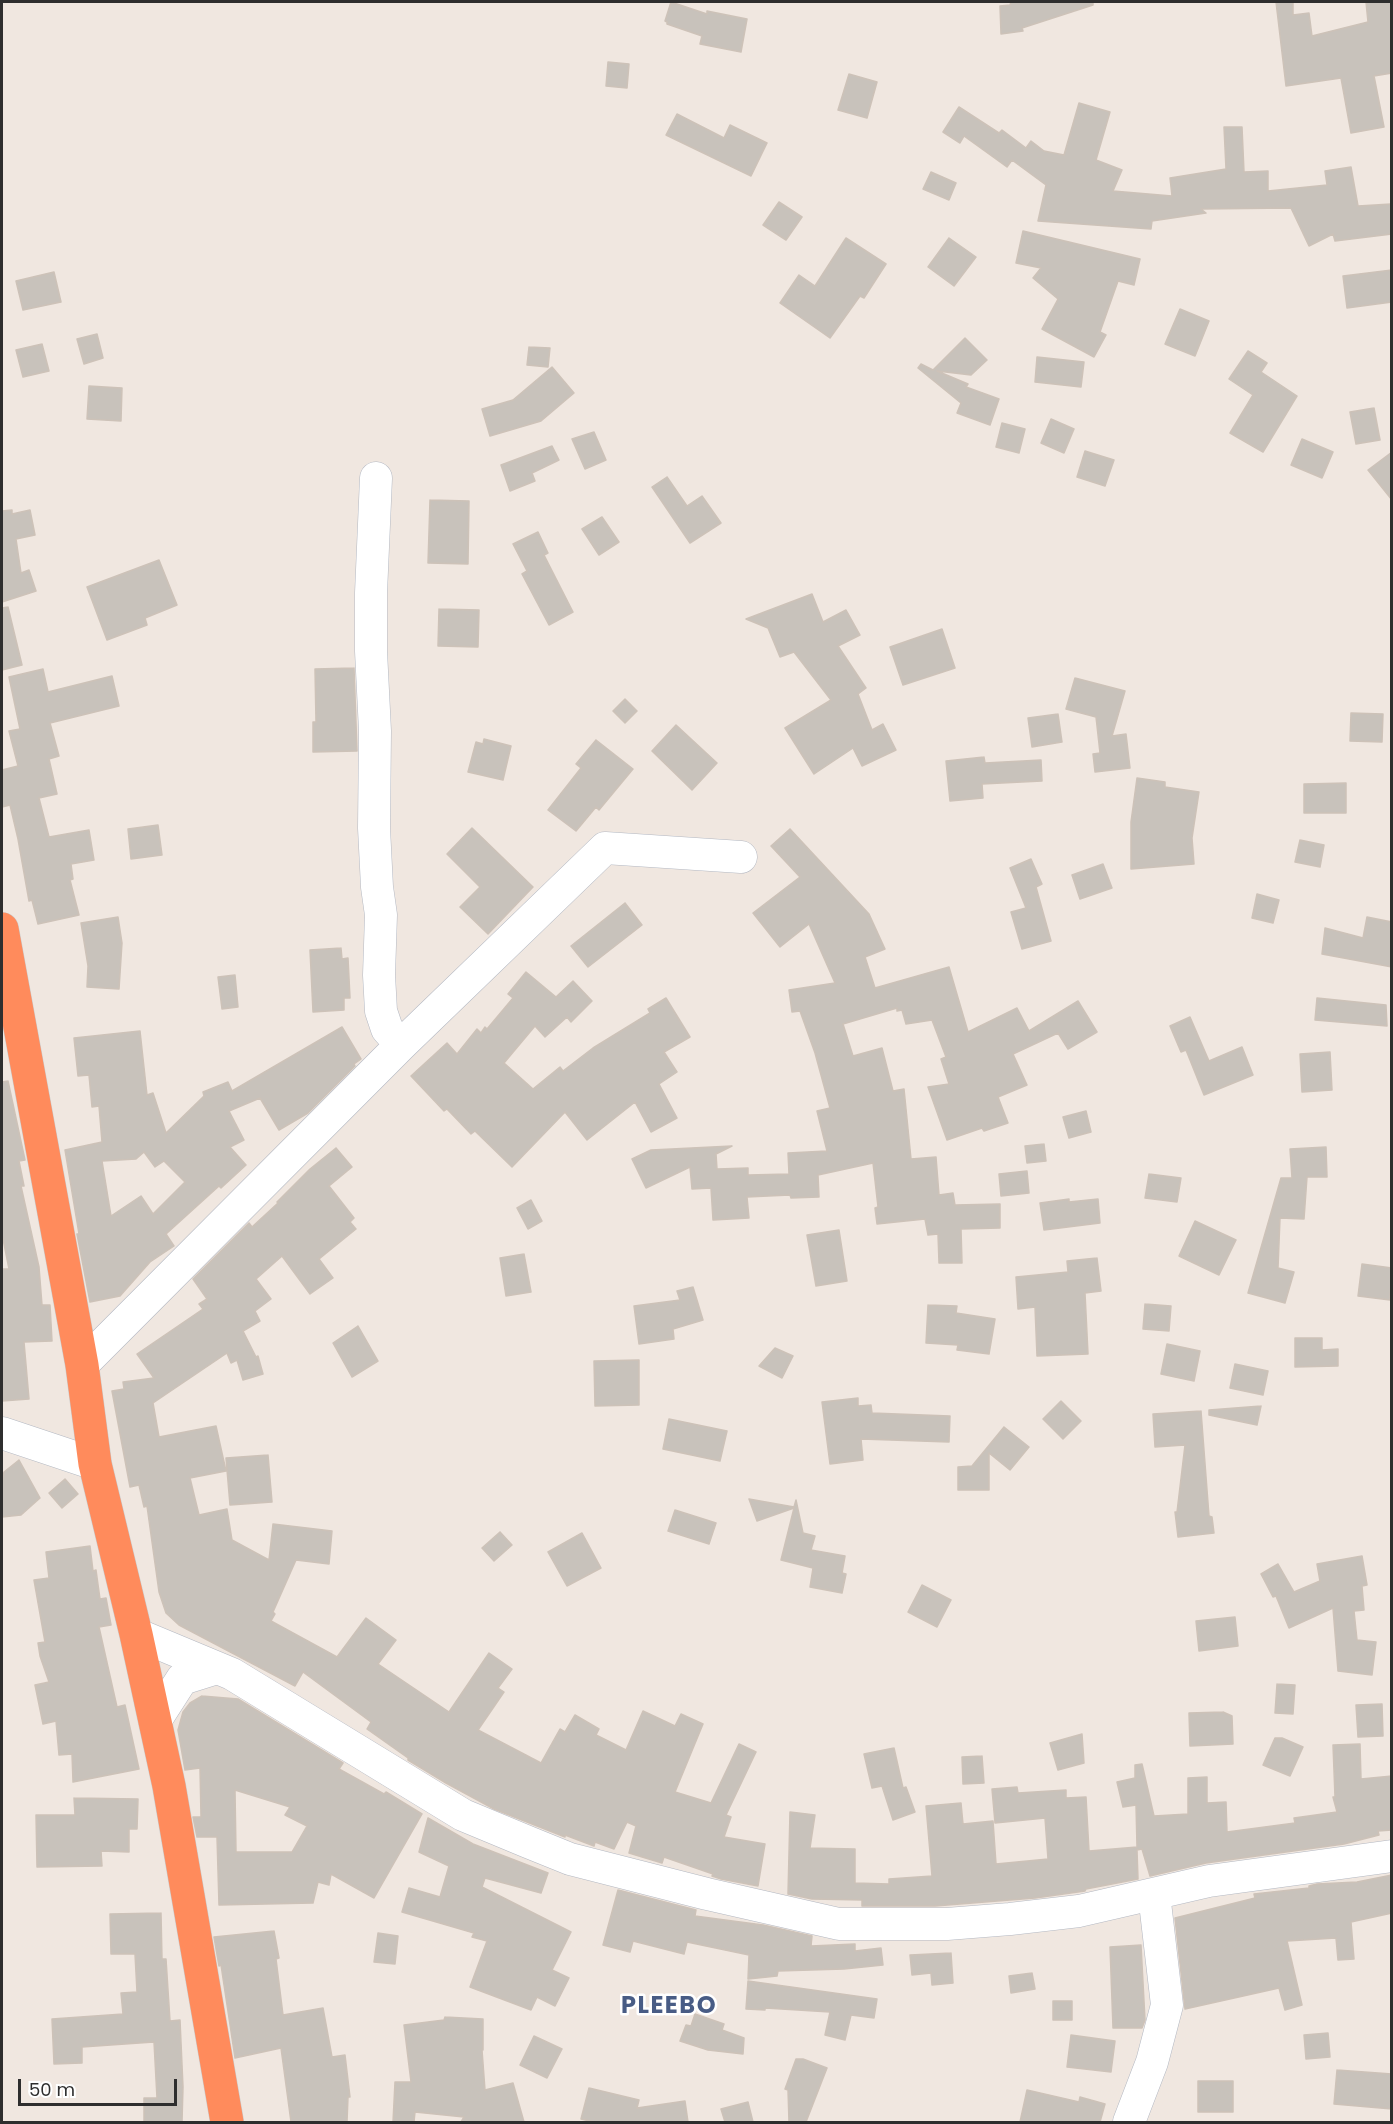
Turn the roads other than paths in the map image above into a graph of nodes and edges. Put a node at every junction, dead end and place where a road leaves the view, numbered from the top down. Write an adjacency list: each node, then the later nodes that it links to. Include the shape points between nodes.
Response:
1 (376, 478): 4 (street, via 371,651 374,828 381,915 379,975 381,1011 387,1029)
2 (741, 857): 4 (street, via 605,848)
3 (2, 929): 5 (highway)
4 (401, 1045): 5 (street)
5 (82, 1365): 7 (highway)
6 (2, 1432): 7 (street)
7 (95, 1464): 8 (highway)
8 (136, 1634): 9 (street); 10 (highway)
9 (217, 1668): 10 (street, via 182,1679); 12 (street, via 325,1729 463,1815 570,1859 707,1894 838,1924 888,1925 947,1924 1079,1911)
10 (155, 1721): 13 (highway)
11 (1392, 1856): 12 (street, via 1209,1881)
12 (1154, 1894): 14 (street, via 1167,2005 1152,2062)
13 (227, 2122)
14 (1128, 2122)

